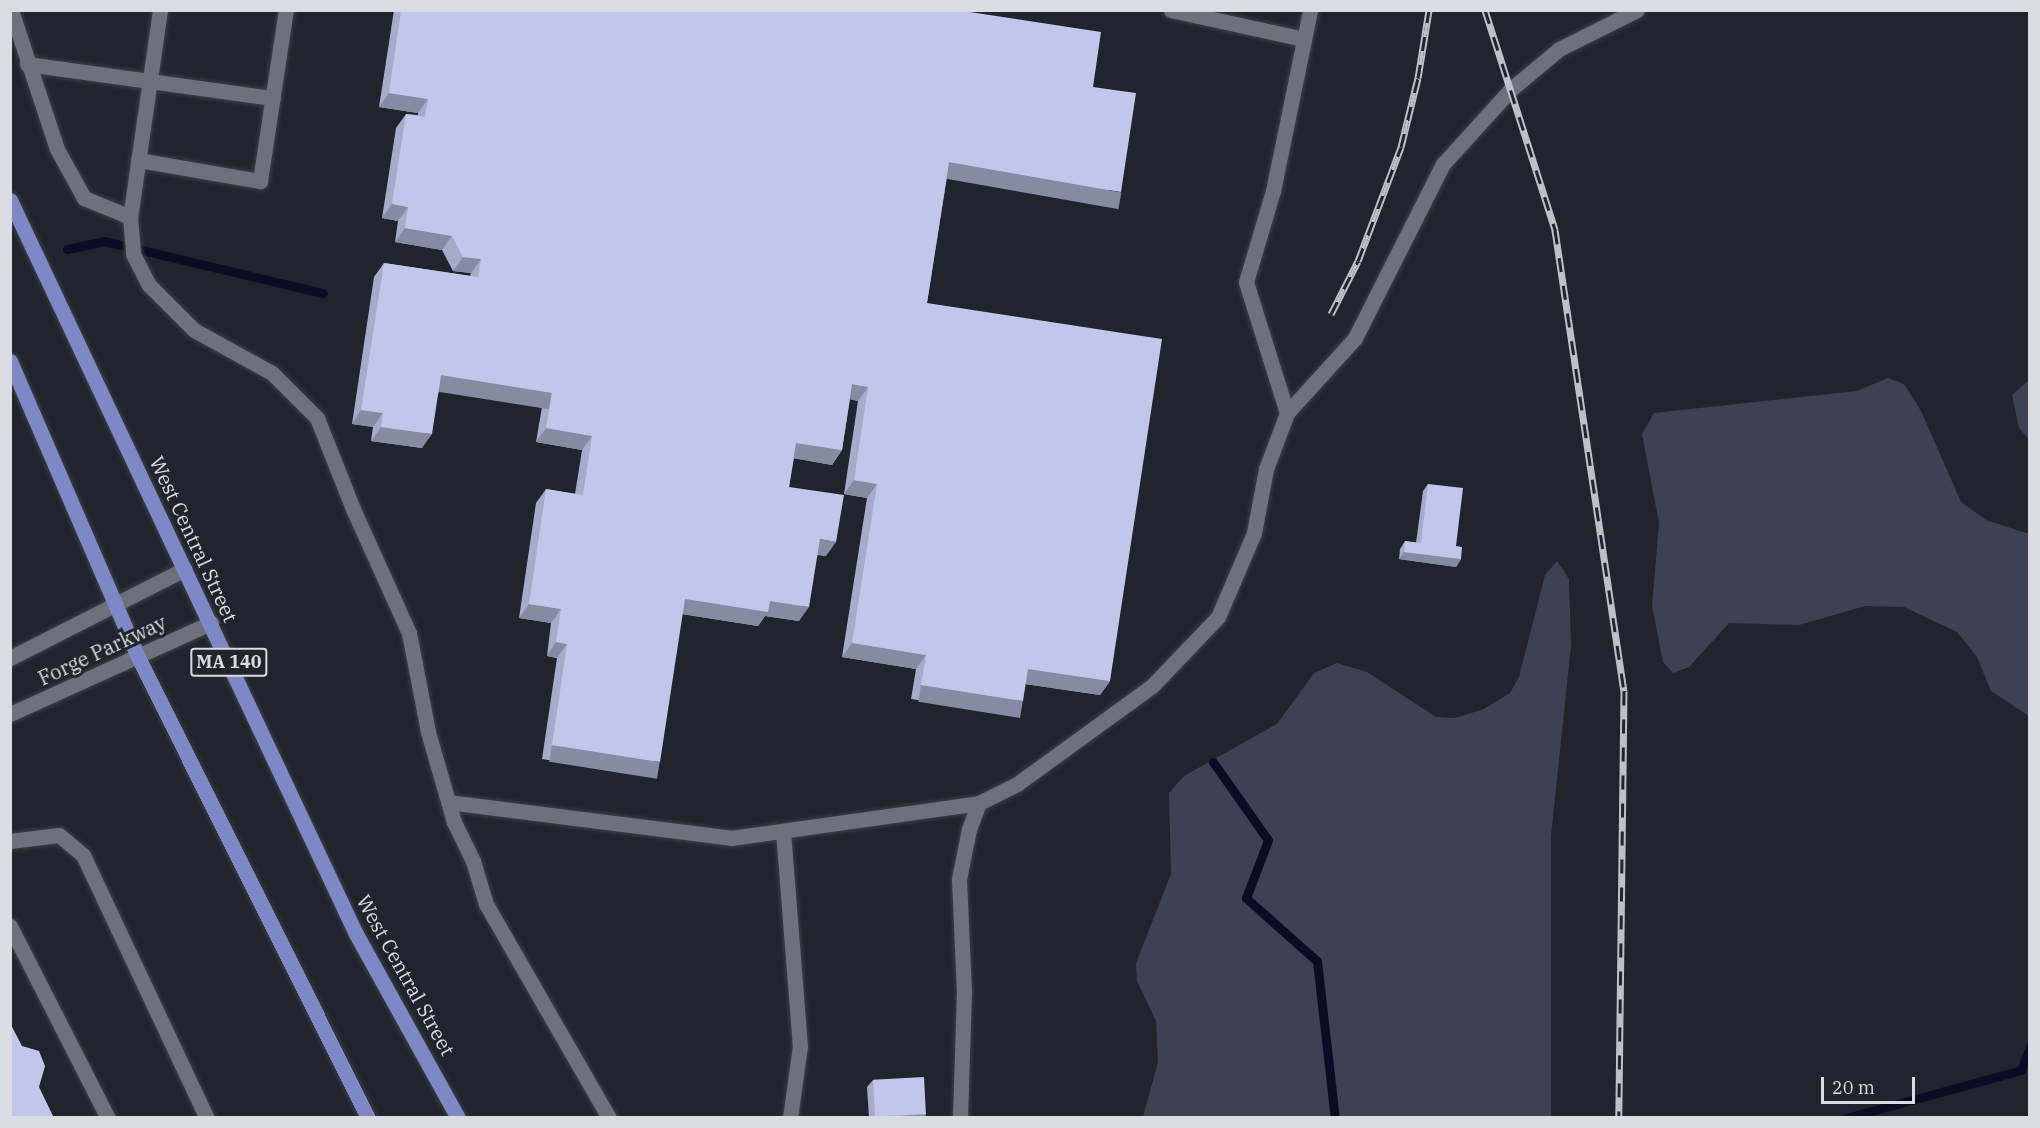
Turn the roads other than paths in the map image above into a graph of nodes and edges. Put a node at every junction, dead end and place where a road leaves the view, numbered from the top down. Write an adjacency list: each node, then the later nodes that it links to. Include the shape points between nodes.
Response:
1 (11, 10): 8 (street)
2 (160, 10): 9 (street)
3 (286, 10): 10 (street)
4 (1171, 10): 7 (street)
5 (1310, 10): 7 (street)
6 (1637, 10): 15 (street, via 1559,49 1510,90 1443,164 1355,338)
7 (1304, 39): 15 (street, via 1273,191 1246,282)
8 (27, 64): 9 (street); 13 (street, via 57,149 84,198)
9 (150, 81): 10 (street); 11 (street)
10 (273, 98): 11 (street, via 260,181)
11 (138, 160): 13 (street)
12 (10, 200): 16 (main road, West Central Street / MA 140)
13 (130, 217): 22 (street, via 133,254 149,285 194,330 272,373 317,418 353,509 410,633 428,732)
14 (10, 361): 17 (main road)
15 (1287, 413): 23 (street, via 1266,469 1254,533 1218,617 1152,686 1017,784)
16 (185, 569): 17 (street, Forge Parkway); 18 (main road, West Central Street / MA 140)
17 (114, 603): 19 (main road); 20 (street, Forge Parkway)
18 (211, 623): 19 (street, Forge Parkway); 30 (main road, West Central Street / MA 140, via 356,934)
19 (138, 657): 21 (street, Forge Parkway); 29 (main road)
20 (10, 658)
21 (10, 714)
22 (448, 802): 24 (street, via 731,838); 31 (street, via 486,904)
23 (979, 803): 24 (street); 33 (street, via 969,829 959,879 964,993)
24 (783, 831): 32 (street, via 800,1046)
25 (10, 841): 28 (street, via 59,835 83,855)
26 (10, 926): 27 (street)
27 (108, 1118)
28 (207, 1118)
29 (368, 1118)
30 (458, 1118)
31 (609, 1118)
32 (790, 1118)
33 (960, 1118)

